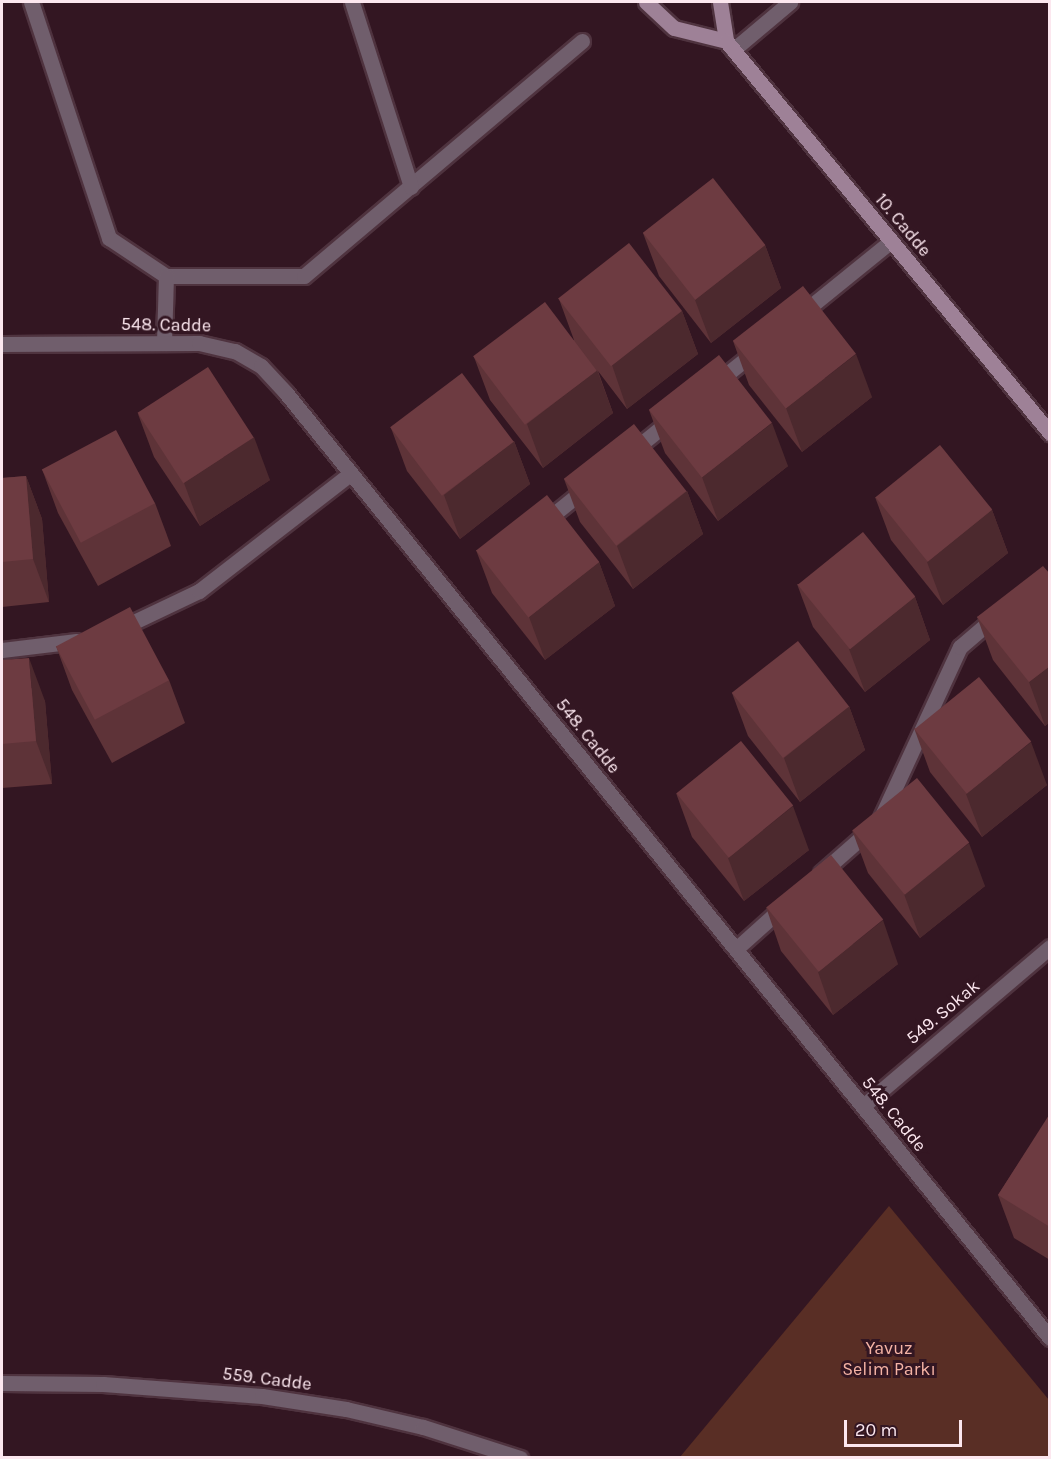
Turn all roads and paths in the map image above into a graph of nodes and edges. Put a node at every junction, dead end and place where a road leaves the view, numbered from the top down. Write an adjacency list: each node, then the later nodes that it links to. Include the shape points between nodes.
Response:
1 (31, 2): 10 (street, via 109,238)
2 (352, 2): 8 (street)
3 (646, 2): 7 (main road, via 674,28)
4 (720, 2): 7 (main road)
5 (790, 2): 7 (street)
6 (582, 41): 8 (street)
7 (730, 46): 9 (main road, 10. Cadde)
8 (411, 187): 10 (street, via 304,276)
9 (891, 241): 11 (street); 17 (main road, 10. Cadde)
10 (166, 276): 14 (street)
11 (789, 324)
12 (770, 339): 15 (street)
13 (2, 344): 14 (street, 548. Cadde)
14 (164, 344): 19 (street, 548. Cadde, via 218,346 254,362 286,393)
15 (705, 392)
16 (686, 407): 18 (street)
17 (1050, 433)
18 (621, 460)
19 (351, 473): 23 (street, via 198,591 150,617 101,636 56,646); 25 (street, 548. Cadde)
20 (603, 475): 21 (street)
21 (528, 536)
22 (1012, 603): 25 (street, via 960,647 879,822)
23 (2, 650)
24 (1050, 947): 26 (street, 549. Sokak)
25 (736, 949): 26 (street, 548. Cadde)
26 (863, 1106): 27 (street, 548. Cadde)
27 (1050, 1338)
28 (2, 1383): 29 (street, 559. Cadde, via 180,1388 272,1398 423,1427)
29 (520, 1458)

